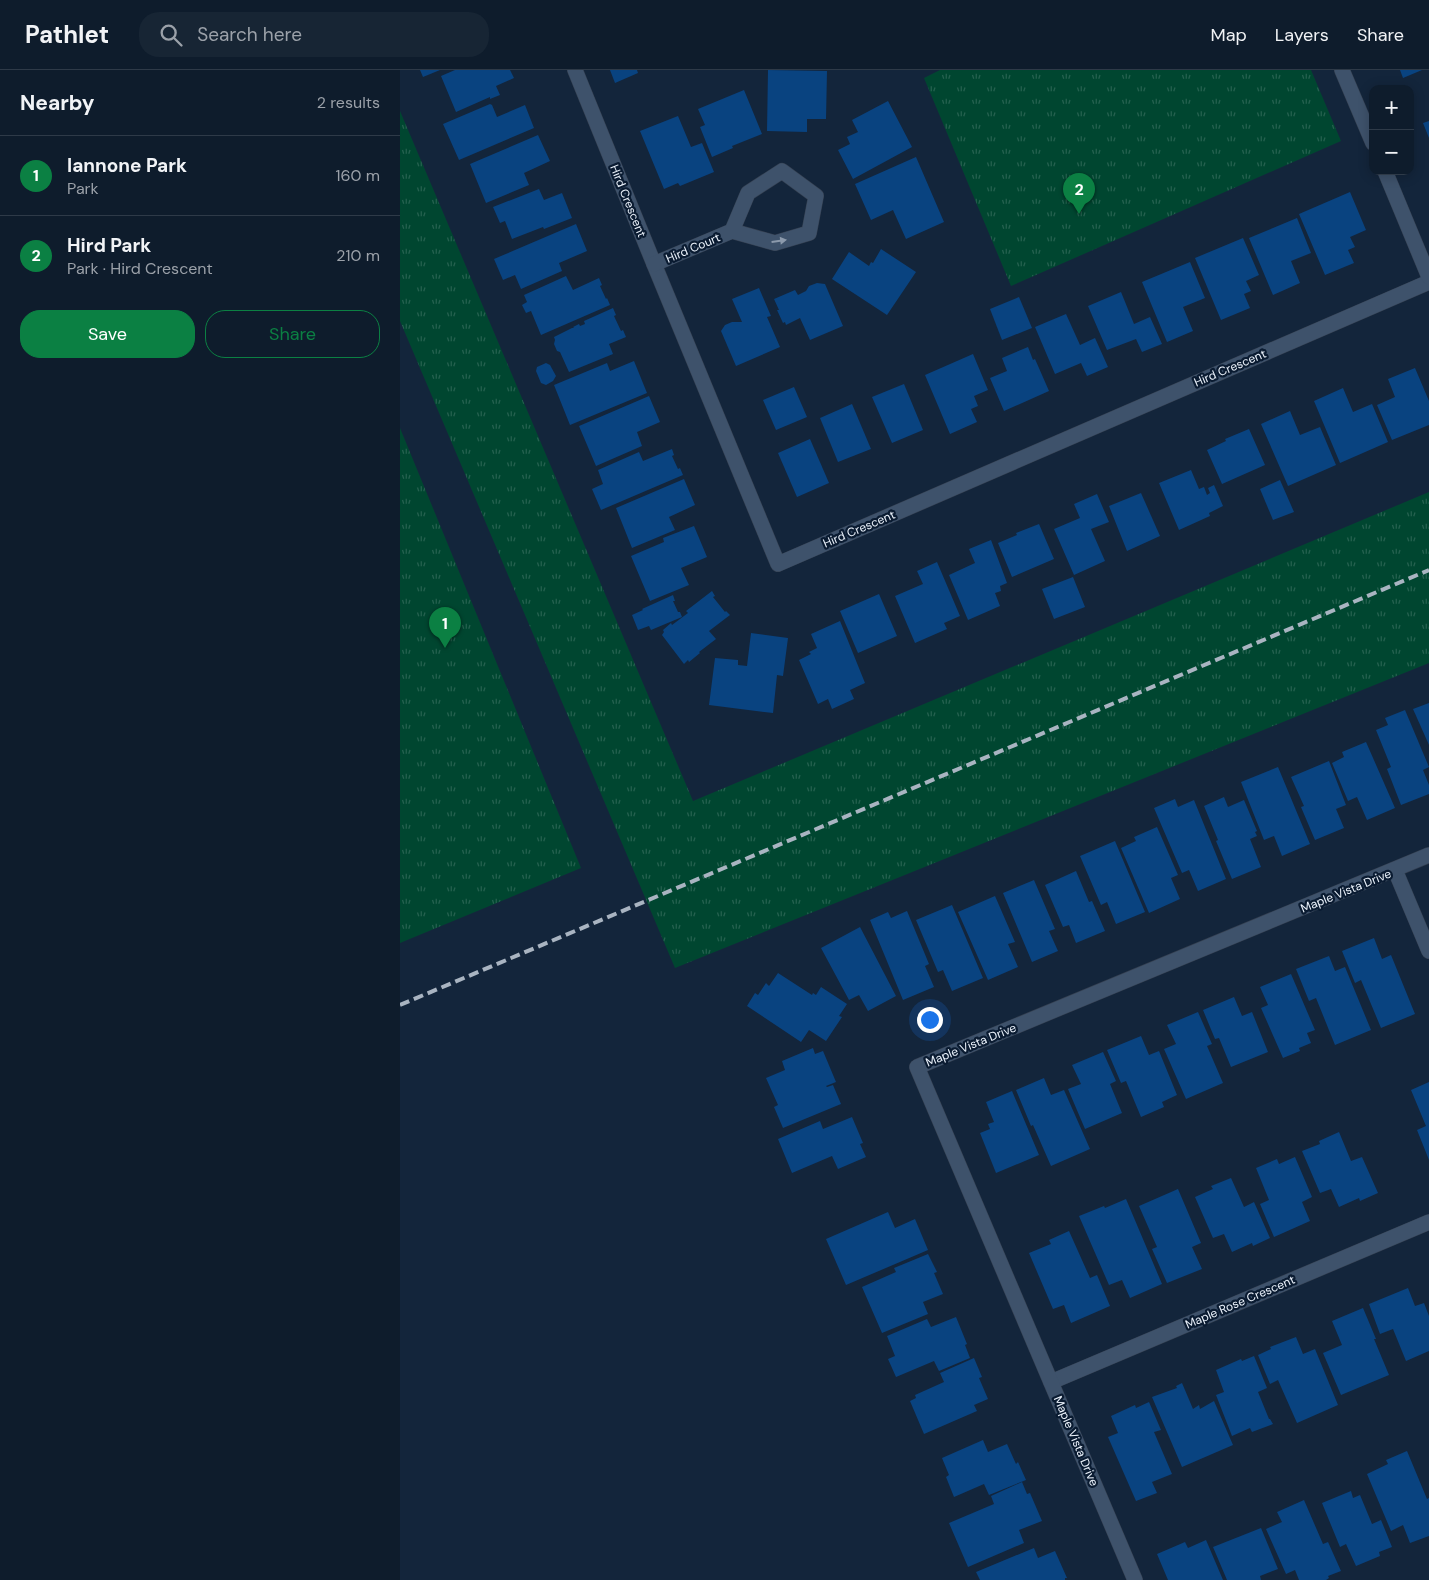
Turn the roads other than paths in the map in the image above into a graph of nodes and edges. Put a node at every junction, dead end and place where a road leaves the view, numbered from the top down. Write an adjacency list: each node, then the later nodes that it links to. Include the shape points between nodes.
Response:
1 (575, 70): 6 (street, Hird Crescent)
2 (1342, 70): 3 (street)
3 (1369, 134)
4 (1387, 175): 7 (street)
5 (732, 231): 5 (street, Hird Court, one-way to 5, via 775,243 809,233 816,196 782,171 748,193); 6 (street, Hird Court)
6 (654, 264): 8 (street, Hird Crescent, via 778,564)
7 (1429, 277)
8 (1429, 282)
9 (1429, 855): 10 (street, Maple Vista Drive)
10 (1394, 870): 11 (street); 13 (street, Maple Vista Drive, via 917,1067)
11 (1429, 951)
12 (1429, 1222): 13 (street, Maple Rose Crescent)
13 (1051, 1382): 14 (street, Maple Vista Drive)
14 (1135, 1580)

